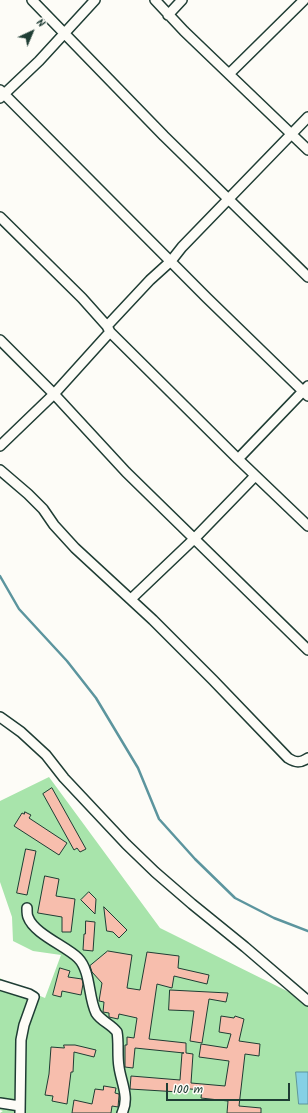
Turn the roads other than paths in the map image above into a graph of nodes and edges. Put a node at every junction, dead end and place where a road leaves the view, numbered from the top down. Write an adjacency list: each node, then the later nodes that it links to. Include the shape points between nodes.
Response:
1 (32, 0): 7 (street)
2 (95, 0): 7 (street)
3 (155, 0): 6 (street)
4 (182, 0): 6 (street)
5 (304, 0): 8 (street)
6 (168, 15): 8 (street)
7 (65, 34): 9 (street); 13 (street, via 164,136)
8 (230, 74): 11 (street)
9 (1, 94): 15 (street)
10 (308, 117): 11 (street)
11 (290, 134): 12 (street); 13 (street)
12 (308, 150)
13 (229, 198): 15 (street); 16 (street)
14 (0, 217): 17 (street)
15 (171, 261): 17 (street, via 150,280); 19 (street)
16 (308, 277)
17 (109, 329): 20 (street); 22 (street)
18 (0, 340): 20 (street)
19 (306, 391): 22 (street)
20 (54, 394): 21 (street); 26 (street, via 126,472)
21 (0, 446)
22 (238, 459): 24 (street)
23 (0, 470): 27 (street, via 28,494 75,548)
24 (255, 476): 25 (street); 26 (street)
25 (308, 526)
26 (194, 539): 27 (street); 28 (street)
27 (130, 599): 30 (street, via 288,758 295,762)
28 (308, 650)
29 (0, 717): 33 (street, via 46,755 64,778 155,872)
30 (308, 758)
31 (27, 908): 36 (street, via 28,918 44,935 79,959 84,967 96,1013 117,1032 119,1067 126,1097)
32 (0, 985): 35 (street, via 34,997 21,1040)
33 (308, 1001)
34 (0, 1102): 35 (street)
35 (20, 1109)
36 (122, 1113)

